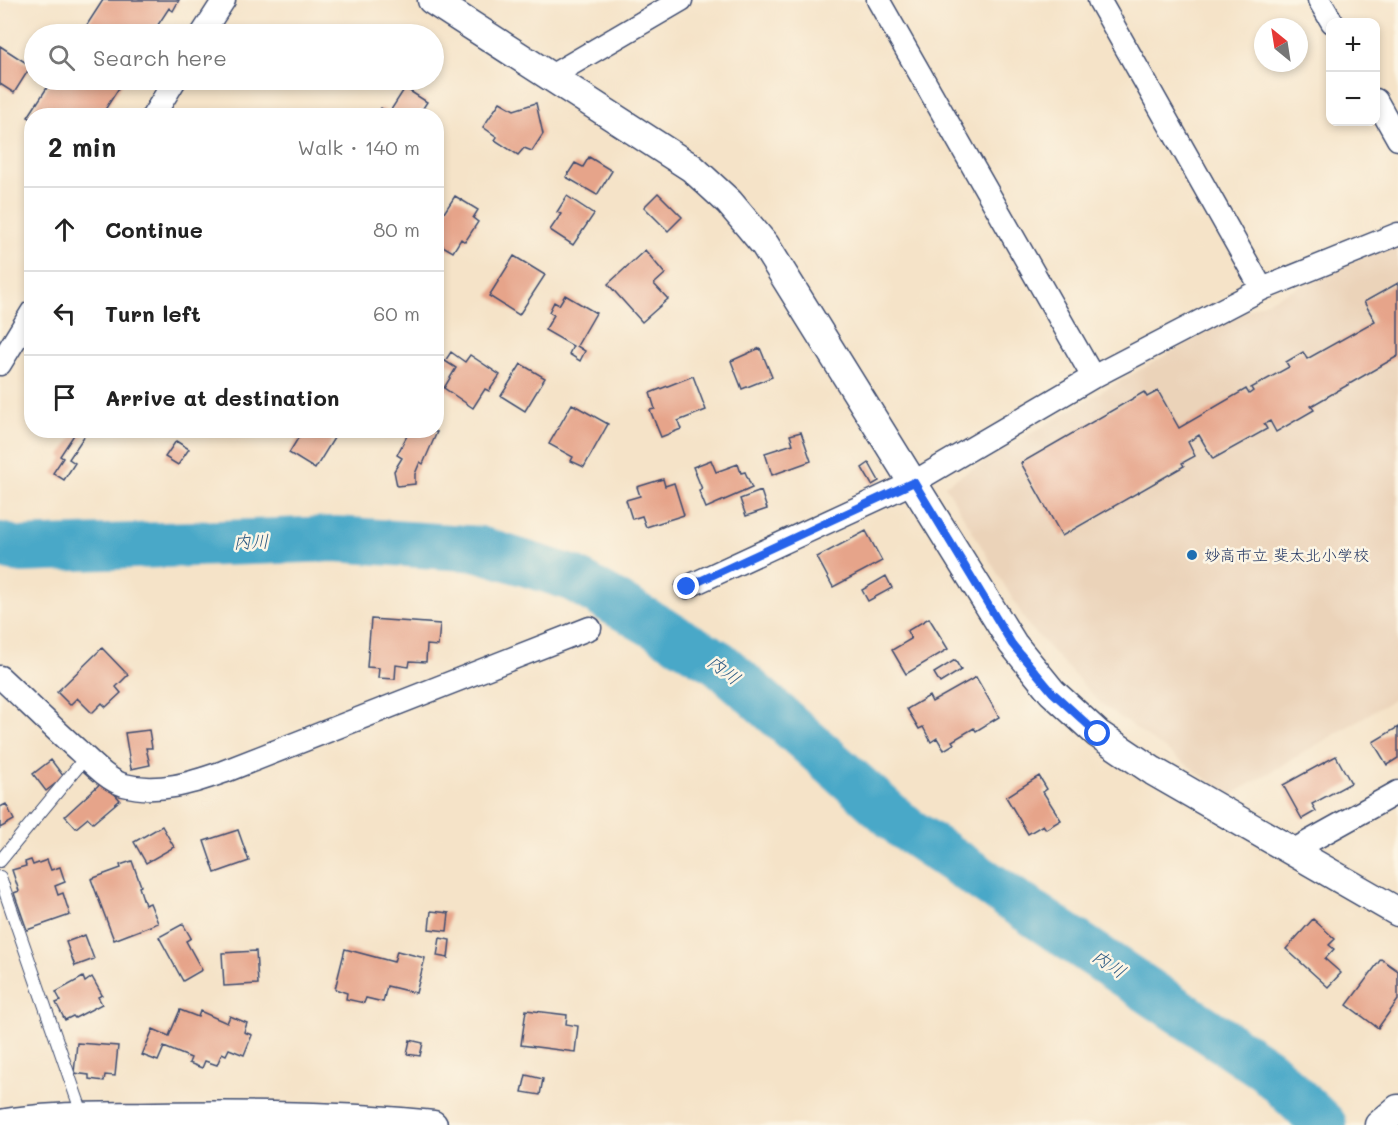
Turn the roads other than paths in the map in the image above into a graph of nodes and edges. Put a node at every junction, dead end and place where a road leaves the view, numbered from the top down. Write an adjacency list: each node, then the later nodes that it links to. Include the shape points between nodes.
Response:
1 (224, 0): 8 (street)
2 (432, 0): 9 (street)
3 (681, 0): 9 (street)
4 (878, 0): 18 (street)
5 (1099, 0): 15 (street)
6 (1319, 0): 7 (street)
7 (1330, 18)
8 (208, 24)
9 (551, 76): 19 (street, via 692,168 729,202 765,245)
10 (169, 90): 12 (street)
11 (1380, 107): 13 (street)
12 (158, 108)
13 (1398, 139)
14 (1398, 234): 15 (street)
15 (1262, 289): 18 (street)
16 (24, 325): 17 (street)
17 (0, 364)
18 (1093, 377): 19 (street)
19 (914, 482): 20 (street); 25 (street, via 1012,644 1052,692 1098,734 1153,771)
20 (687, 587)
21 (590, 628): 23 (street, via 195,782 144,788 123,784)
22 (0, 677): 23 (street)
23 (86, 757): 26 (lane)
24 (1398, 792): 25 (street)
25 (1292, 851): 28 (street)
26 (0, 861)
27 (0, 877): 29 (lane)
28 (1398, 912)
29 (83, 1117): 30 (street); 31 (street, via 242,1115)
30 (0, 1124)
31 (434, 1125)

